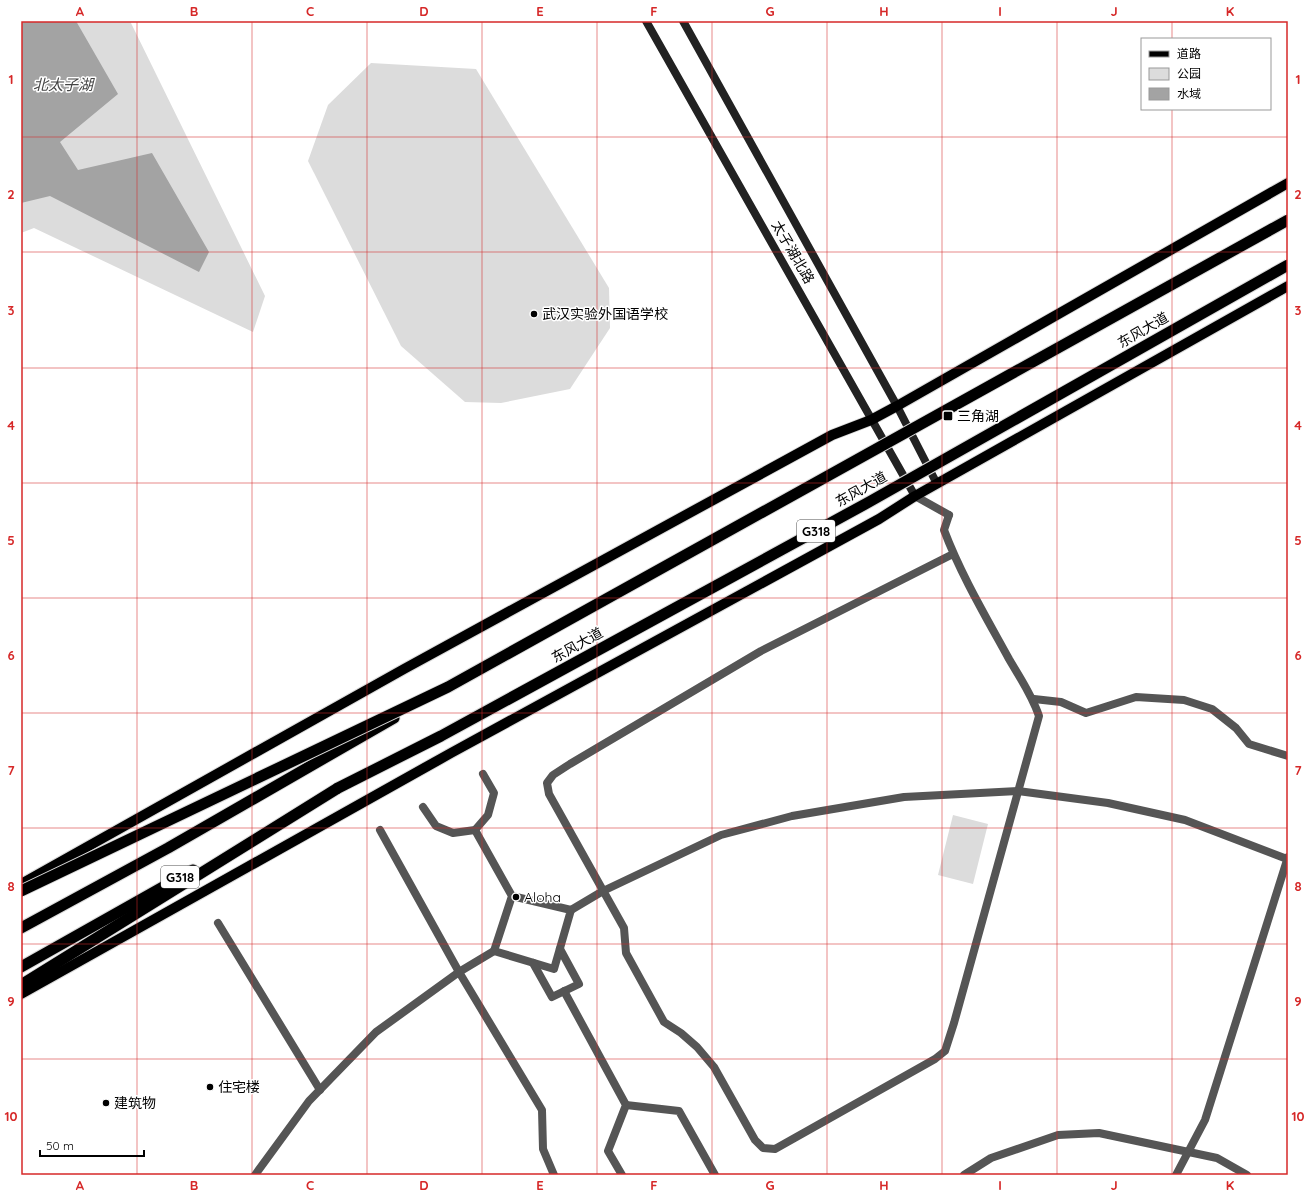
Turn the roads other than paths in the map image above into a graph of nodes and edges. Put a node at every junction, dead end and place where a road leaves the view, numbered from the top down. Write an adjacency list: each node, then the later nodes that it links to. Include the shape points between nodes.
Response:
1 (646, 21): 8 (main road, 太子湖北路)
2 (683, 21): 7 (main road, 太子湖北路)
3 (1288, 183): 7 (main road)
4 (1288, 220): 12 (highway, 东风大道 / G318, bridge)
5 (1288, 265): 16 (highway, 东风大道 / G318, bridge, via 862,506 441,736)
6 (1288, 286): 9 (main road)
7 (897, 406): 8 (main road); 9 (main road, 太子湖北路)
8 (872, 420): 10 (main road, 太子湖北路); 22 (main road, via 832,435)
9 (937, 484): 10 (main road)
10 (916, 496): 11 (street, via 949,515 944,530); 36 (main road, via 879,519 451,753)
11 (953, 554): 13 (street); 24 (street, via 761,651 553,775 547,783 549,794)
12 (448, 687): 23 (highway, bridge); 28 (highway, G318, bridge, via 168,848)
13 (1034, 699): 14 (street, via 1061,702 1086,713 1136,697 1184,700 1212,709 1236,728 1249,744); 17 (street, via 1039,716)
14 (1288, 756)
15 (483, 774): 20 (street, via 494,793 488,815)
16 (338, 788): 32 (highway, G318); 34 (highway)
17 (1018, 791): 21 (street, via 1108,803 1185,820); 24 (street, via 904,796 792,816 721,835); 24 (street, via 946,1051 872,1096 775,1149 763,1148 755,1140 714,1067 697,1047 664,1022 626,953 624,928)
18 (423, 807): 20 (street, via 436,826 452,833)
19 (380, 830): 33 (street)
20 (475, 830): 25 (street)
21 (1288, 858): 39 (street, via 1205,1120)
22 (21, 884)
23 (21, 891)
24 (603, 891): 26 (street)
25 (512, 896): 26 (street); 30 (street)
26 (570, 910): 29 (street)
27 (218, 923): 37 (street)
28 (21, 928)
29 (560, 949): 31 (street, via 554,969); 35 (street, via 579,984)
30 (494, 951): 31 (street); 33 (street)
31 (533, 963): 35 (street, via 552,997)
32 (21, 967)
33 (459, 972): 37 (street, via 376,1032); 41 (street, via 542,1110 543,1148)
34 (21, 985)
35 (564, 991): 38 (street)
36 (21, 994)
37 (320, 1090): 40 (street, via 309,1101)
38 (626, 1105): 42 (street, via 608,1151); 43 (street, via 679,1111)
39 (1189, 1151): 44 (street, via 1099,1133 1058,1135 991,1158); 45 (street); 46 (street, via 1218,1158)
40 (255, 1175)
41 (554, 1175)
42 (622, 1175)
43 (715, 1175)
44 (964, 1175)
45 (1176, 1175)
46 (1246, 1175)

